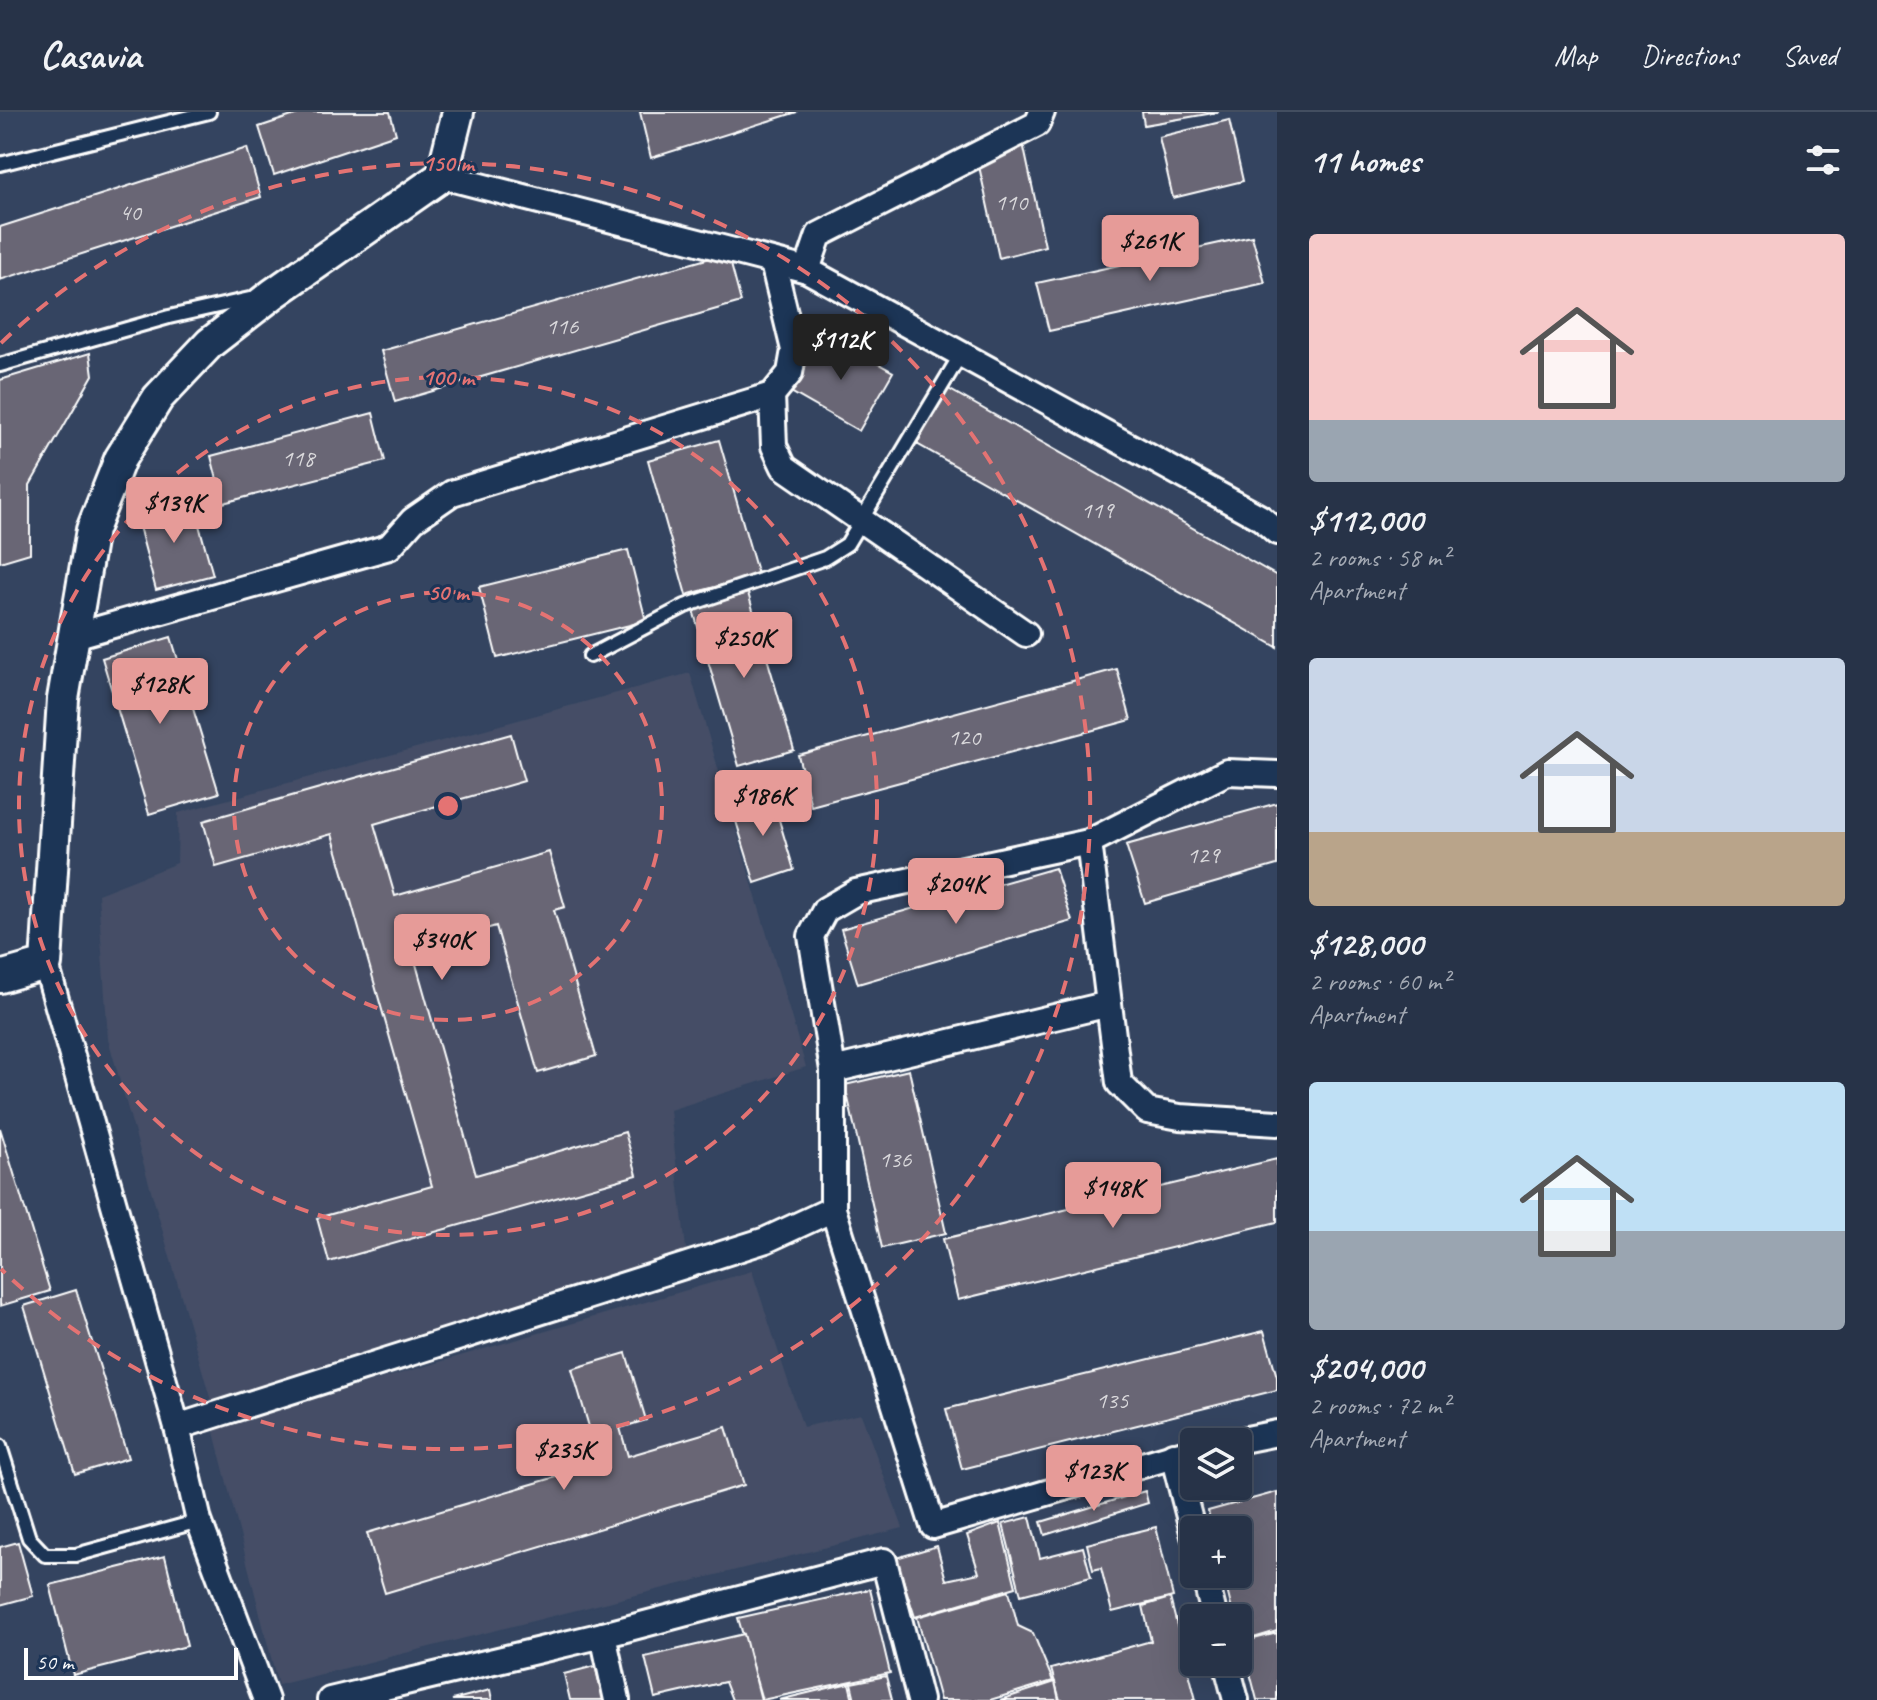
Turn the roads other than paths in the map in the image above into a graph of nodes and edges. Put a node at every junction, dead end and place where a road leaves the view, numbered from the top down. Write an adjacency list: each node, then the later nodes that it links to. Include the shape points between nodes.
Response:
1 (209, 112): 4 (lane)
2 (458, 112): 5 (street)
3 (1042, 112): 7 (street, via 1037,124 819,235)
4 (0, 164)
5 (442, 176): 6 (street); 8 (street)
6 (773, 263): 7 (street); 11 (street, via 794,350 790,373)
7 (807, 270): 9 (street)
8 (273, 294): 10 (lane); 15 (street, via 210,343 158,398 120,459 92,530)
9 (961, 354): 12 (lane); 13 (street, via 1261,518)
10 (0, 365)
11 (772, 395): 12 (street, via 774,446 784,467); 15 (street, via 452,493 413,520 389,547)
12 (863, 521): 14 (street); 16 (lane, via 847,544 825,558 685,606)
13 (1277, 532)
14 (1026, 634)
15 (74, 636): 19 (street, via 63,699)
16 (590, 656)
17 (1277, 774): 18 (street, via 1227,772)
18 (1089, 842): 21 (street); 22 (street, via 856,892 825,910 811,936)
19 (46, 964): 20 (street); 25 (street)
20 (0, 977)
21 (1109, 1004): 22 (street); 23 (street, via 1119,1083 1147,1111)
22 (833, 1070): 24 (street)
23 (1277, 1123)
24 (833, 1209): 25 (street, via 766,1240); 29 (street, via 933,1526)
25 (177, 1427): 30 (street)
26 (1277, 1433): 27 (street)
27 (1252, 1438)
28 (0, 1446): 30 (lane, via 29,1538 45,1555 76,1555)
29 (1180, 1453)
30 (199, 1521): 33 (street)
31 (603, 1635): 34 (street); 35 (street); 36 (street, via 884,1561)
32 (1230, 1676): 37 (street)
33 (266, 1700)
34 (330, 1700)
35 (617, 1700)
36 (920, 1700)
37 (1236, 1700)

